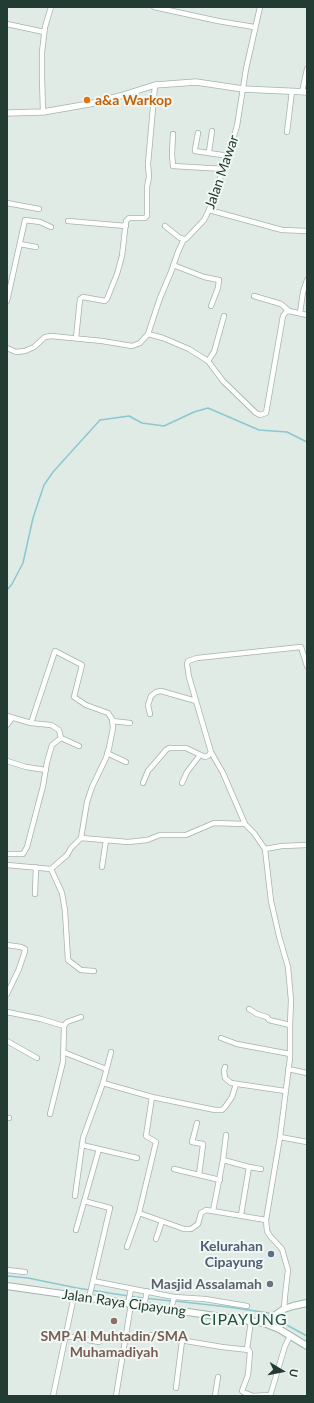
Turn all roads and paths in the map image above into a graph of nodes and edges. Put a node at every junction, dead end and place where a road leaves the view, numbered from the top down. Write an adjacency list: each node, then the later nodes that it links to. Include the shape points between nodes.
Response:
1 (51, 7): 6 (street)
2 (154, 7): 5 (street, via 218,22)
3 (260, 7): 5 (street, Jalan Mawar)
4 (7, 24): 6 (street)
5 (254, 27): 9 (street, Jalan Mawar)
6 (44, 32): 13 (street)
7 (307, 69): 11 (street)
8 (155, 85): 9 (street, via 196,82); 13 (street, via 89,104); 25 (street, via 148,164 147,216 129,218)
9 (243, 89): 10 (street); 19 (street, Jalan Mawar, via 237,126)
10 (292, 91): 11 (street); 15 (street)
11 (305, 92)
12 (7, 112): 13 (street)
13 (44, 112)
14 (212, 131): 18 (street)
15 (288, 132)
16 (198, 133): 18 (street, via 195,151)
17 (173, 134): 20 (street, via 174,166)
18 (208, 152): 19 (street)
19 (228, 156): 20 (street, Jalan Mawar)
20 (224, 169): 23 (street, Jalan Mawar)
21 (7, 203): 22 (street)
22 (39, 209)
23 (210, 210): 28 (street, via 282,230); 29 (street, Jalan Mawar, via 204,220)
24 (68, 222): 25 (street)
25 (126, 226): 44 (street, via 122,256 109,297 105,301 81,298)
26 (165, 226): 29 (street)
27 (51, 227): 30 (street, via 25,220)
28 (307, 231)
29 (184, 239): 32 (street, Jalan Mawar)
30 (20, 244): 31 (street); 34 (street)
31 (36, 247)
32 (173, 265): 38 (street, via 219,280); 43 (street, Jalan Mawar)
33 (7, 272): 34 (street)
34 (14, 272): 37 (street)
35 (307, 280): 40 (street)
36 (254, 296): 39 (street, via 281,304)
37 (7, 301)
38 (211, 306)
39 (289, 311): 40 (street); 46 (street, via 284,316 266,413 256,413 218,375)
40 (300, 314): 41 (street)
41 (307, 315)
42 (224, 316): 46 (street, via 214,352)
43 (148, 334): 44 (street, via 140,343 132,346); 46 (street, via 189,349)
44 (76, 338): 45 (street, via 45,337 34,347 23,352)
45 (7, 348)
46 (208, 361)
47 (307, 666): 48 (street, via 301,647 197,658 188,661 187,664)
48 (196, 701): 49 (street, via 161,691 156,692 151,696 148,705); 57 (street)
49 (150, 714)
50 (9, 717): 51 (street); 54 (street)
51 (31, 722): 52 (street, via 54,651 82,665 74,697 86,706 108,713); 55 (street, via 56,727)
52 (112, 722): 53 (street); 58 (street)
53 (130, 723)
54 (7, 726)
55 (60, 738): 56 (street); 62 (street, via 52,745)
56 (79, 746)
57 (211, 752): 59 (street, via 206,757); 65 (street)
58 (108, 753): 61 (street); 66 (street, via 92,786)
59 (200, 755): 63 (street, via 186,748 169,748 148,771); 64 (street)
60 (7, 761): 62 (street)
61 (126, 762)
62 (46, 770): 70 (street, via 33,827 24,852)
63 (143, 783)
64 (182, 783)
65 (245, 824): 67 (street, via 214,823 186,835 160,835 147,840); 69 (street)
66 (81, 838): 67 (street); 74 (street)
67 (106, 840): 73 (street)
68 (307, 845): 69 (street)
69 (265, 849): 82 (street, via 271,900 288,967)
70 (7, 854)
71 (7, 864): 72 (street)
72 (36, 867): 74 (street); 75 (street)
73 (102, 867)
74 (51, 869): 77 (street, via 62,893 68,960 82,970)
75 (35, 894)
76 (7, 945): 78 (street, via 21,947 25,951)
77 (94, 971)
78 (7, 994)
79 (249, 1008): 82 (street, via 269,1020)
80 (7, 1012): 83 (street)
81 (81, 1017): 83 (street, via 67,1022)
82 (290, 1025): 88 (street)
83 (64, 1026): 86 (street)
84 (221, 1038): 88 (street, via 236,1044)
85 (7, 1040): 89 (street)
86 (63, 1052): 91 (street); 98 (street, via 60,1077)
87 (111, 1052): 91 (street)
88 (290, 1054): 92 (street)
89 (37, 1058)
90 (226, 1067): 95 (street, via 225,1078)
91 (106, 1069): 94 (street)
92 (288, 1069): 93 (street); 96 (street)
93 (307, 1073)
94 (103, 1084): 97 (street); 103 (street)
95 (236, 1084): 96 (street); 97 (street, via 232,1097 222,1110)
96 (285, 1091): 101 (street)
97 (152, 1097): 115 (street, via 146,1136 156,1142)
98 (50, 1114)
99 (197, 1123): 110 (street, via 192,1142 203,1145)
100 (226, 1135): 106 (street)
101 (280, 1137): 102 (street); 117 (street)
102 (307, 1142)
103 (82, 1145): 104 (street); 112 (street)
104 (99, 1149): 105 (street); 113 (street)
105 (137, 1158)
106 (223, 1160): 107 (street); 111 (street)
107 (249, 1167): 109 (street); 116 (street)
108 (174, 1169): 110 (street)
109 (261, 1169)
110 (199, 1175): 111 (street)
111 (220, 1180): 114 (street)
112 (75, 1196)
113 (84, 1201): 119 (street); 124 (street, via 110,1208)
114 (213, 1211): 116 (street); 118 (street, via 206,1210 201,1213 198,1224 191,1229)
115 (139, 1213): 118 (street); 121 (street)
116 (241, 1215): 117 (street)
117 (266, 1220): 136 (street, via 267,1231 282,1249 288,1270)
118 (162, 1221): 120 (street)
119 (76, 1230)
120 (156, 1239)
121 (127, 1248)
122 (7, 1270): 123 (street)
123 (24, 1272)
124 (92, 1283): 126 (street); 129 (street)
125 (7, 1286): 128 (main road, Jalan Raya Cipayung)
126 (131, 1290): 127 (street); 131 (street)
127 (147, 1292): 130 (street); 132 (street)
128 (74, 1296): 129 (main road, Jalan Raya Cipayung); 140 (street)
129 (89, 1297): 131 (main road, Jalan Raya Cipayung)
130 (174, 1298): 134 (street, via 205,1299); 135 (street)
131 (129, 1303): 132 (main road, Jalan Raya Cipayung); 150 (street)
132 (144, 1303): 135 (main road, Jalan Raya Cipayung)
133 (307, 1303): 136 (main road, via 293,1306)
134 (247, 1306)
135 (172, 1308): 138 (main road, Jalan Raya Cipayung)
136 (281, 1313): 137 (main road); 139 (main road)
137 (267, 1320): 138 (main road, Jalan Raya Cipayung); 139 (main road, Jalan Raya Cipayung)
138 (252, 1321): 146 (street)
139 (280, 1326): 142 (main road, Jalan Raya Cipayung)
140 (66, 1336): 144 (street); 149 (street)
141 (150, 1336): 143 (street)
142 (292, 1336): 145 (main road, Jalan Raya Cipayung); 152 (street, via 285,1346)
143 (182, 1341): 146 (street); 148 (street)
144 (99, 1342)
145 (307, 1346)
146 (247, 1349): 152 (street, via 250,1352 249,1368 242,1391 253,1396)
147 (218, 1377): 151 (street)
148 (176, 1388)
149 (53, 1396)
150 (116, 1396)
151 (215, 1396)
152 (270, 1396)

